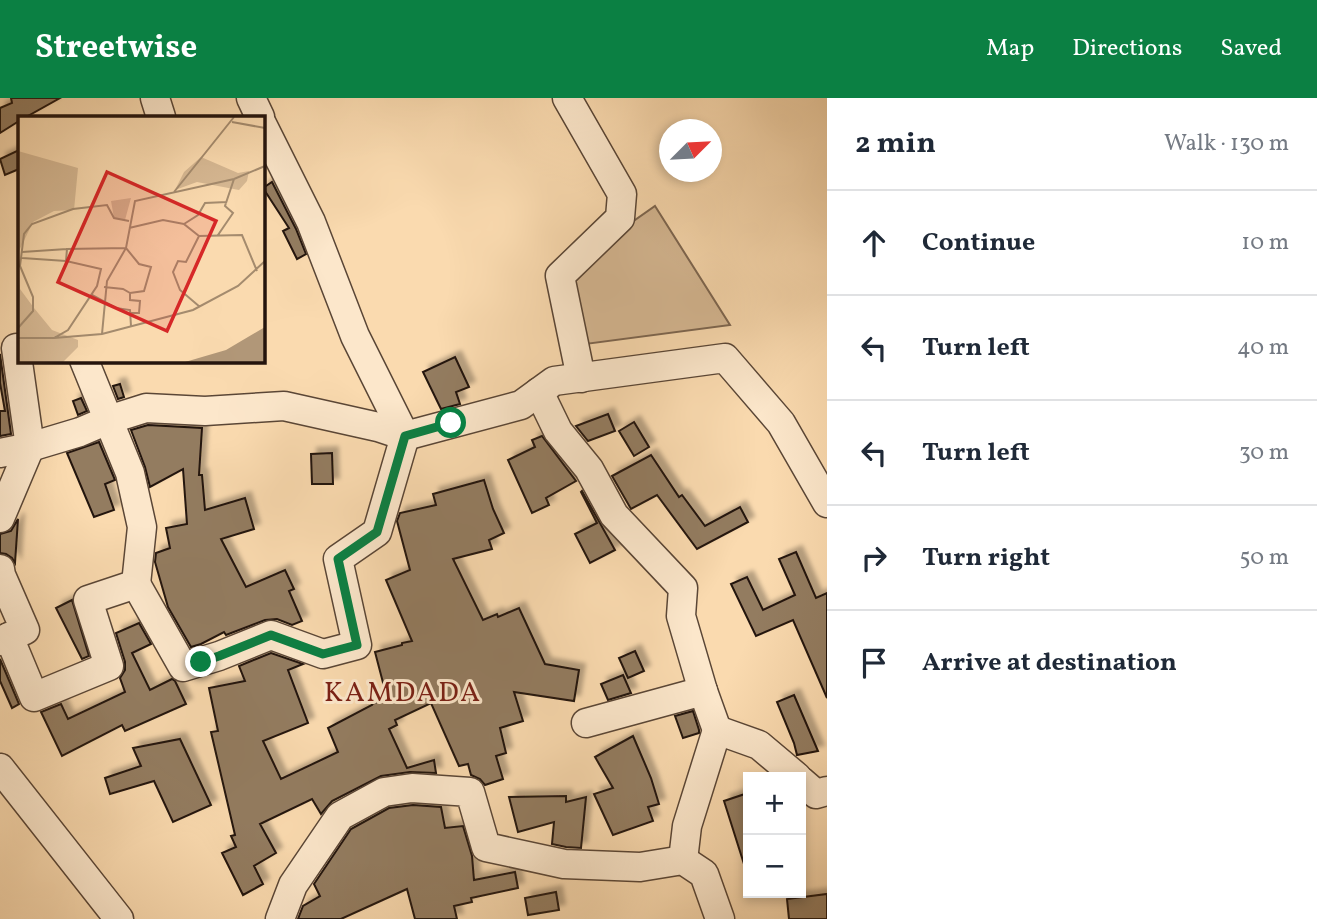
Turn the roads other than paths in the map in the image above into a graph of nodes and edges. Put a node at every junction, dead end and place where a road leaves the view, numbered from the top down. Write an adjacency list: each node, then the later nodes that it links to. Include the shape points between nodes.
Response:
1 (155, 98): 4 (street)
2 (251, 98): 5 (street)
3 (567, 98): 9 (street, via 622,194 620,218 560,276)
4 (161, 116)
5 (260, 116)
6 (264, 128): 12 (street, via 311,222 355,336)
7 (12, 347): 13 (street)
8 (85, 362): 11 (street)
9 (581, 378): 10 (street, via 554,381); 15 (street, via 725,358 781,423)
10 (538, 392): 12 (street, via 521,405); 20 (street, via 614,515 684,588 681,616)
11 (108, 419): 12 (street, via 146,408 205,411 284,406); 13 (street); 18 (street, via 130,473 142,527)
12 (405, 436): 18 (street, via 377,532 338,559 357,645 323,654 271,635 183,667)
13 (30, 447): 14 (street); 16 (street)
14 (0, 453)
15 (827, 503)
16 (0, 518)
17 (0, 569): 19 (street, via 25,629)
18 (136, 584): 19 (street, via 89,600 109,666 34,696)
19 (5, 639)
20 (703, 691): 21 (street); 22 (street)
21 (586, 723)
22 (718, 730): 24 (street, via 759,745); 27 (street, via 687,826)
23 (0, 768): 28 (street)
24 (791, 772)
25 (806, 785): 26 (street, via 816,794)
26 (827, 791)
27 (683, 860): 29 (street, via 640,867 564,864 486,847 470,792 412,788 384,792 340,816 293,886); 30 (street, via 704,874)
28 (119, 919)
29 (280, 919)
30 (720, 919)

